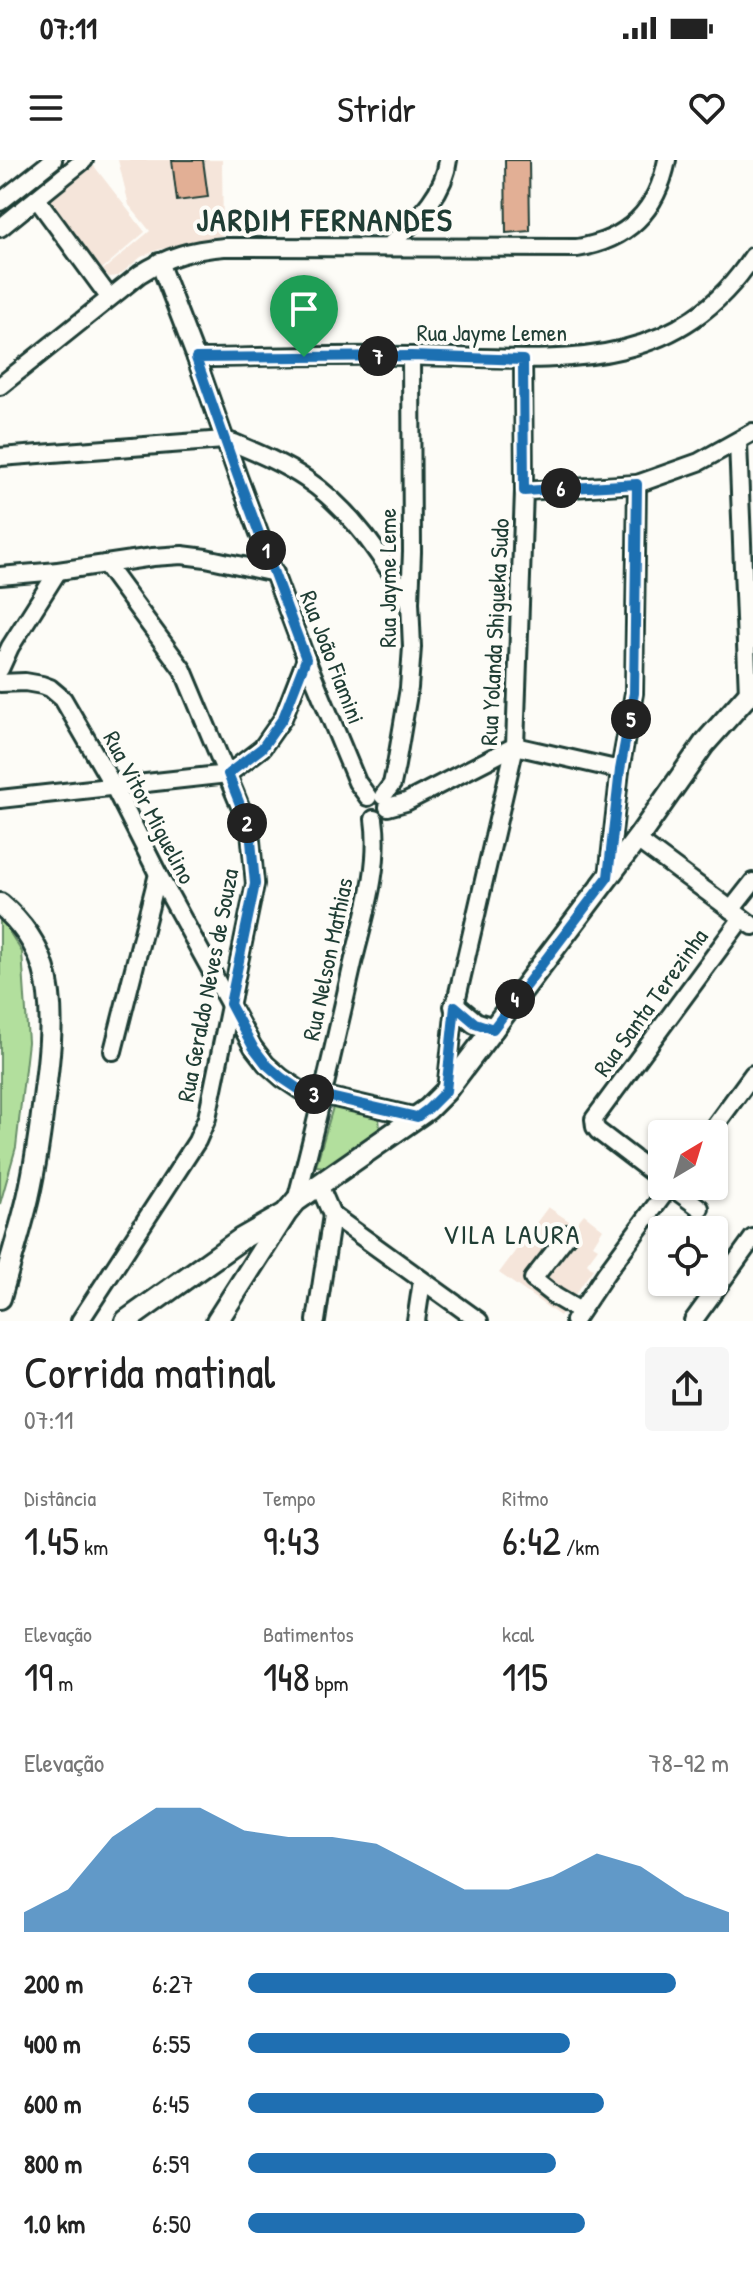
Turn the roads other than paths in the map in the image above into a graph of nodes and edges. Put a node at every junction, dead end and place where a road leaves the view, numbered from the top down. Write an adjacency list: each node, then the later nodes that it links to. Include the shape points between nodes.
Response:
1 (84, 160): 6 (street)
2 (448, 160): 8 (street, via 438,191)
3 (667, 160): 8 (street, via 663,183 647,211 624,233 599,245)
4 (43, 163): 5 (street); 6 (street)
5 (3, 197): 6 (street)
6 (33, 203): 7 (street); 11 (street)
7 (0, 228)
8 (388, 247): 10 (street, via 224,247 193,250)
9 (753, 256): 14 (street, Rua Jayme Lemen, via 728,289 669,335 603,354)
10 (159, 262): 11 (street); 13 (street, Rua João Fiamini)
11 (109, 297): 15 (street)
12 (411, 356): 13 (street, Rua Jayme Lemen); 14 (street, Rua Jayme Lemen); 28 (street, Rua Jayme Leme)
13 (196, 358): 17 (street, Rua João Fiamini)
14 (523, 360): 23 (street, Rua Yolanda Shigueka Sudo)
15 (0, 386)
16 (753, 432): 18 (street)
17 (224, 440): 19 (street); 20 (street); 21 (street, Rua João Fiamini)
18 (738, 442): 22 (street); 32 (street)
19 (253, 451): 21 (street); 28 (street, via 329,496 360,528)
20 (0, 457)
21 (238, 477): 26 (street, Rua João Fiamini)
22 (637, 484): 23 (street); 34 (street, via 634,693)
23 (524, 491): 33 (street, Rua Yolanda Shigueka Sudo)
24 (105, 564): 25 (street); 26 (street, via 182,555); 35 (street, Rua Geraldo Neves de Souza, via 183,670)
25 (58, 571): 27 (street); 30 (street)
26 (275, 573): 29 (street, Rua João Fiamini)
27 (0, 576)
28 (410, 602): 38 (street, Rua Jayme Leme, via 409,688 392,784)
29 (306, 659): 35 (street, via 283,718 262,748); 38 (street, Rua João Fiamini, via 357,782)
30 (0, 669)
31 (0, 683): 36 (street, Rua Vitor Miguelino, via 42,685 63,699)
32 (750, 691): 40 (main road, via 704,744)
33 (515, 746): 34 (street); 38 (street, via 406,802); 47 (street, Rua Yolanda Shigueka Sudo)
34 (620, 770): 42 (street)
35 (228, 774): 36 (street); 46 (street, Rua Geraldo Neves de Souza, via 250,830 255,884)
36 (114, 787): 37 (street); 41 (street, Rua Vitor Miguelino)
37 (0, 799)
38 (380, 800): 39 (street, via 385,815); 39 (street, Rua João Fiamini, via 363,808)
39 (374, 819): 52 (street, Rua Nelson Mathias, via 372,879)
40 (636, 839): 42 (main road); 45 (street)
41 (158, 874): 46 (street, Rua Vitor Miguelino); 49 (street)
42 (608, 877): 48 (main road)
43 (753, 882): 45 (street, Rua Santa Terezinha)
44 (0, 904): 67 (main road, via 34,942 44,969 50,1054 28,1197)
45 (742, 918): 55 (street, Rua Santa Terezinha, via 597,1114 598,1131)
46 (230, 1004): 52 (street, Rua Vitor Miguelino, via 266,1064 300,1090); 69 (street, Rua Geraldo Neves de Souza, via 207,1118 197,1141)
47 (455, 1006): 48 (main road, via 475,1023); 51 (street, Rua Yolanda Shigueka Sudo)
48 (493, 1029): 51 (main road)
49 (113, 1051)
50 (753, 1074): 54 (street)
51 (446, 1091): 53 (main road)
52 (324, 1096): 53 (street, Rua Vitor Miguelino); 59 (street, Rua Nelson Mathias)
53 (417, 1117): 56 (main road)
54 (719, 1120)
55 (648, 1169)
56 (319, 1185): 59 (main road); 61 (street)
57 (660, 1200): 68 (street)
58 (689, 1200): 60 (street)
59 (291, 1207): 70 (main road); 71 (main road)
60 (700, 1208)
61 (332, 1215): 66 (street); 72 (street)
62 (568, 1234): 68 (street, via 533,1279)
63 (753, 1238): 65 (street)
64 (753, 1250): 65 (street)
65 (737, 1258): 75 (street)
66 (422, 1281): 73 (street); 74 (street)
67 (0, 1298)
68 (577, 1316)
69 (80, 1321)
70 (126, 1321)
71 (217, 1321)
72 (316, 1321)
73 (416, 1321)
74 (479, 1321)
75 (693, 1321)

